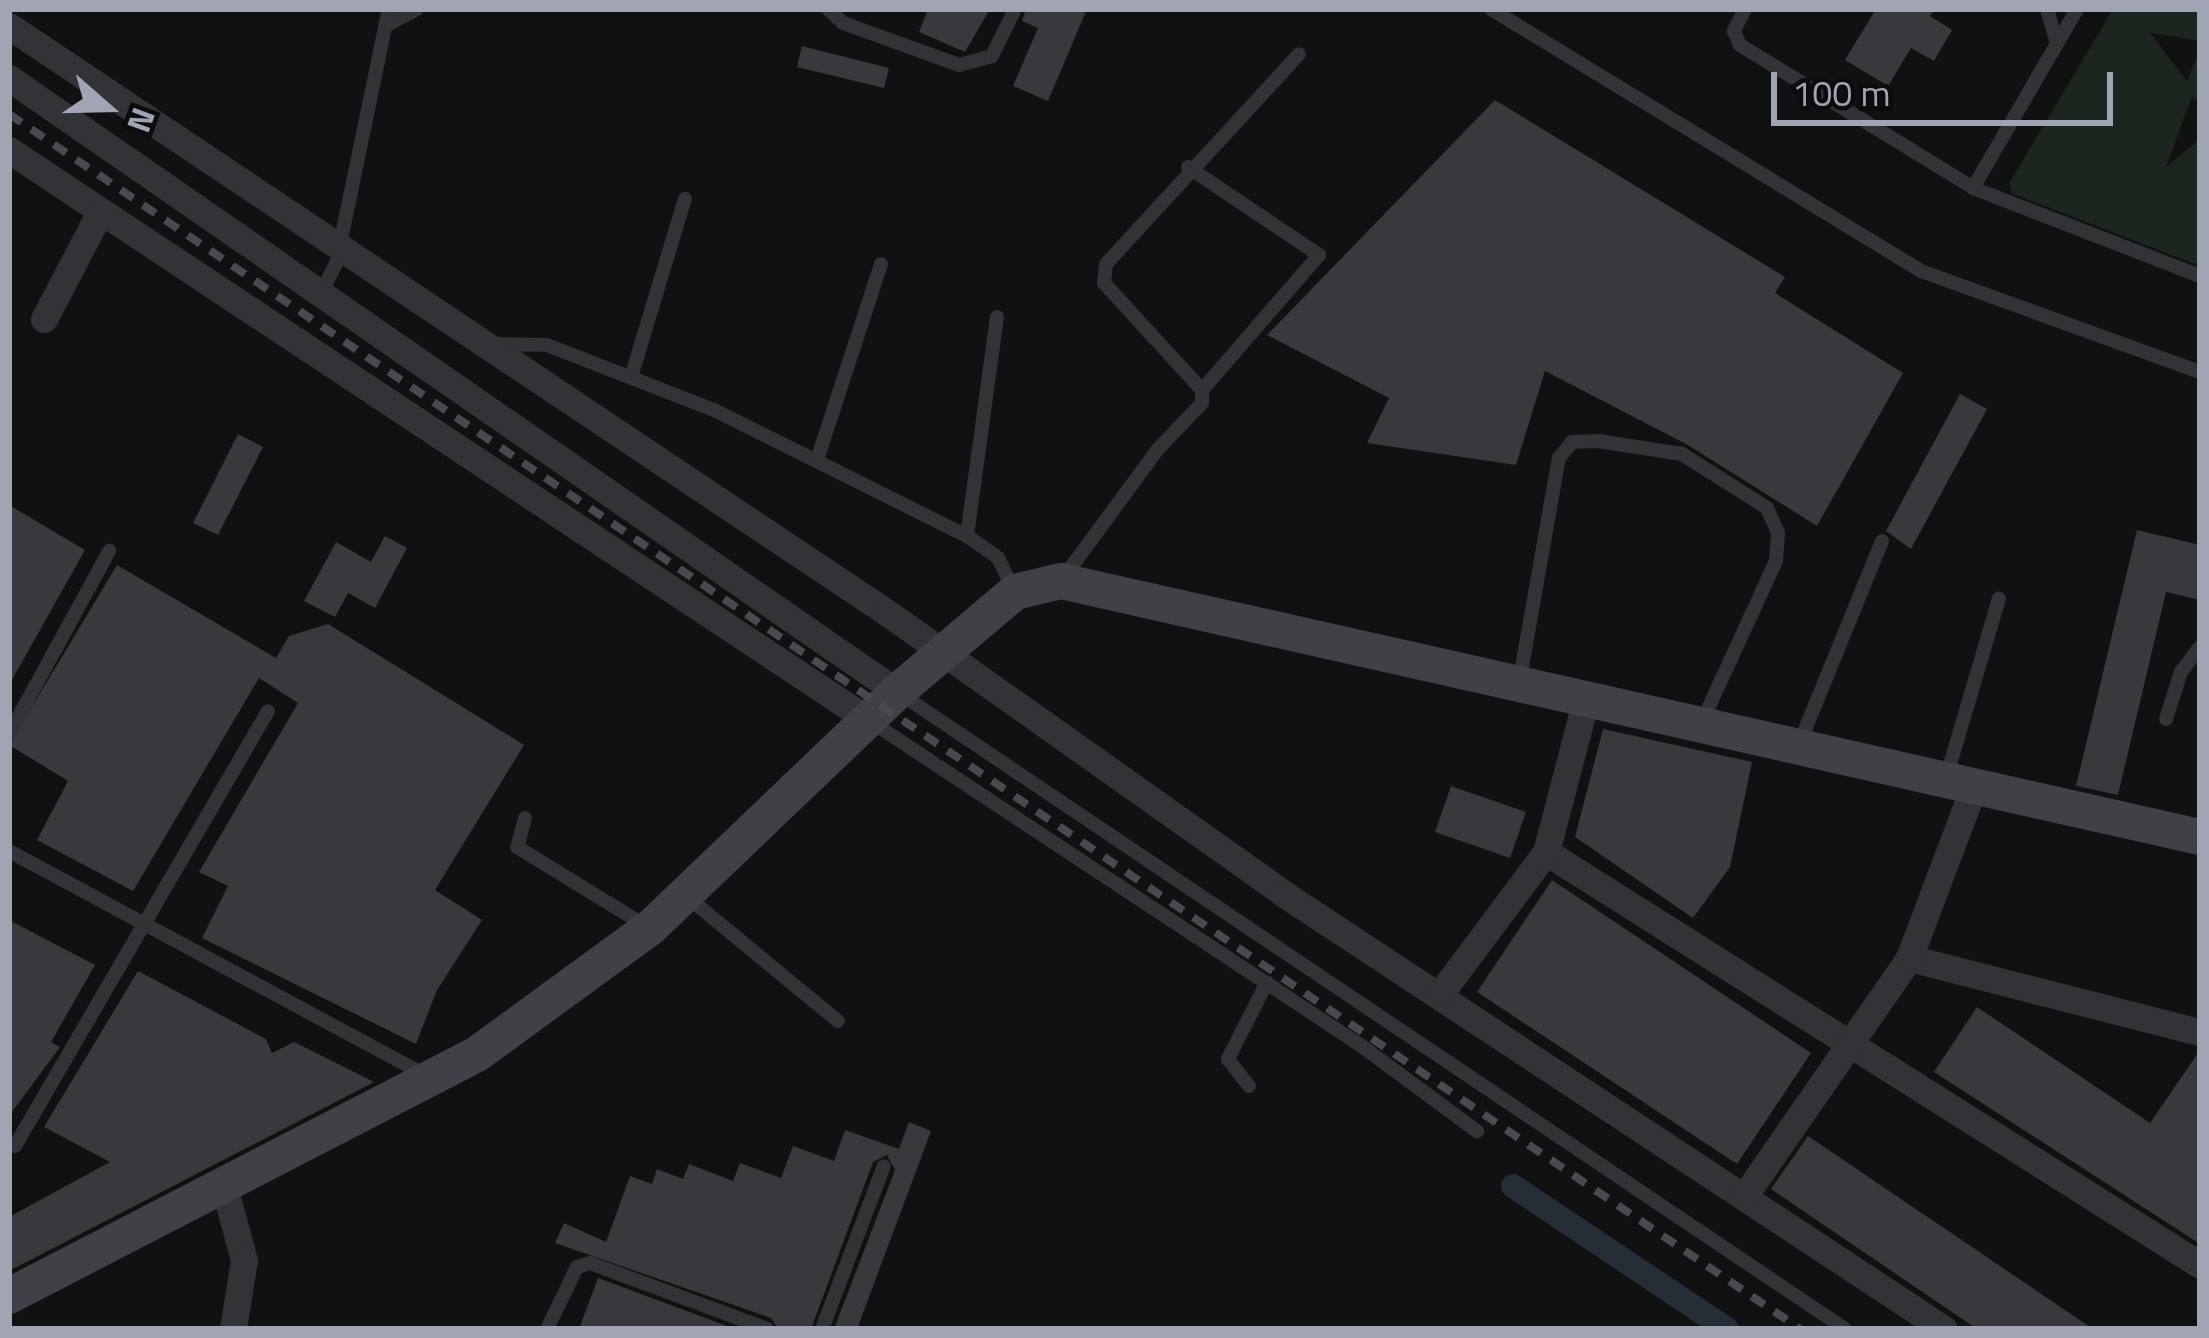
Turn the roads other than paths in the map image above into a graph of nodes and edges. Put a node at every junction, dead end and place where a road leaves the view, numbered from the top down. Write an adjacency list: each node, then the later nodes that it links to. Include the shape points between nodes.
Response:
1 (389, 9): 10 (lane)
2 (417, 9): 10 (lane)
3 (829, 9): 4 (lane, via 844,23 958,64 992,56)
4 (1015, 9)
5 (1491, 9): 26 (lane, via 1921,271)
6 (1744, 9): 16 (lane, via 1734,31 1740,45)
7 (2047, 9): 11 (lane)
8 (2078, 9): 11 (lane)
9 (12, 21): 19 (street)
10 (386, 26): 19 (lane)
11 (2057, 44): 16 (lane)
12 (1299, 54): 15 (lane)
13 (9, 78): 22 (street)
14 (9, 150): 18 (street)
15 (1188, 167): 28 (lane, via 1103,274); 28 (lane, via 1319,255)
16 (1972, 188): 21 (lane)
17 (685, 199): 27 (lane)
18 (100, 212): 24 (street); 43 (street)
19 (338, 256): 22 (lane); 25 (street)
20 (881, 264): 29 (lane)
21 (2200, 276)
22 (323, 289): 39 (street)
23 (998, 317): 30 (lane)
24 (44, 319)
25 (483, 345): 27 (lane, via 547,345); 37 (street)
26 (2200, 372)
27 (632, 374): 29 (lane)
28 (1202, 390): 33 (lane, via 1198,413 1158,449)
29 (817, 460): 30 (lane)
30 (968, 536): 34 (lane, via 998,559)
31 (1882, 541): 46 (lane)
32 (110, 551): 45 (lane)
33 (1061, 580): 34 (street); 38 (street)
34 (1015, 592): 37 (street)
35 (1999, 598): 47 (lane)
36 (2200, 647): 42 (lane, via 2181,672)
37 (941, 655): 39 (street); 57 (street)
38 (1519, 684): 40 (street); 44 (lane, via 1559,458 1572,442 1598,441 1682,454 1767,508 1778,533 1777,561)
39 (897, 692): 43 (street); 75 (lane)
40 (1586, 699): 44 (street); 51 (street)
41 (268, 711): 53 (lane)
42 (2166, 719)
43 (870, 721): 52 (street); 56 (lane)
44 (1701, 725): 46 (street)
45 (9, 734)
46 (1799, 747): 47 (street)
47 (1960, 783): 49 (street); 55 (street)
48 (525, 818): 54 (lane, via 517,847)
49 (2200, 838)
50 (9, 851): 53 (lane)
51 (1546, 852): 57 (street); 60 (street)
52 (685, 895): 54 (street); 58 (lane)
53 (143, 920): 61 (lane); 64 (lane)
54 (650, 928): 61 (street)
55 (1909, 958): 59 (street); 60 (street)
56 (1267, 982): 62 (lane, via 1228,1059); 63 (lane)
57 (1440, 994): 67 (street)
58 (838, 1021)
59 (2200, 1032)
60 (1843, 1046): 67 (street); 68 (street)
61 (435, 1080): 66 (street)
62 (1250, 1086)
63 (1477, 1131)
64 (15, 1147)
65 (884, 1166): 74 (lane)
66 (225, 1190): 69 (street); 70 (street, via 244,1260)
67 (1745, 1195): 76 (street)
68 (2200, 1265)
69 (9, 1296)
70 (234, 1324): 71 (street)
71 (262, 1329)
72 (547, 1329): 73 (lane, via 577,1267 590,1263)
73 (767, 1329)
74 (822, 1329)
75 (1845, 1329)
76 (1944, 1329)

